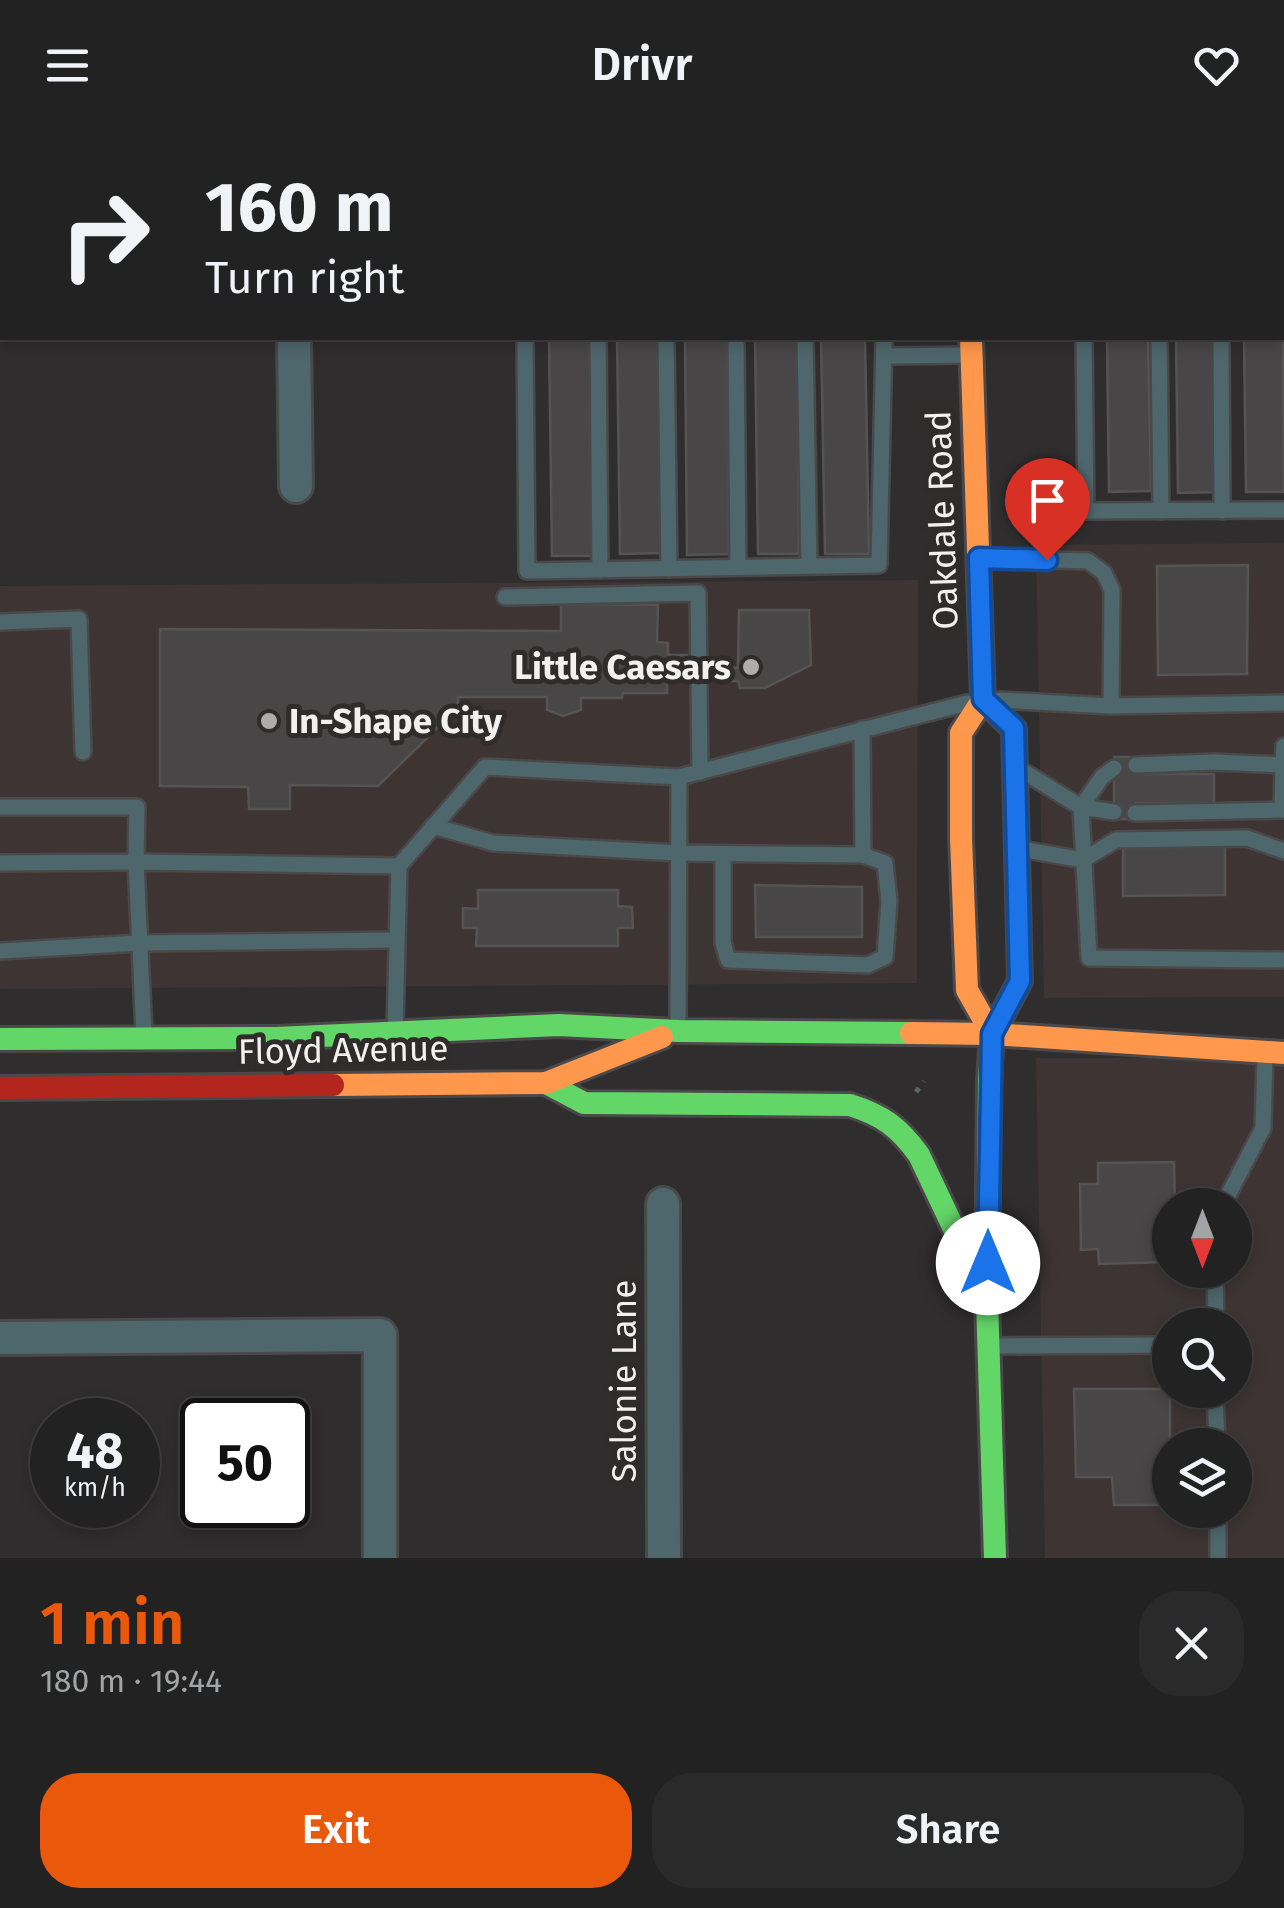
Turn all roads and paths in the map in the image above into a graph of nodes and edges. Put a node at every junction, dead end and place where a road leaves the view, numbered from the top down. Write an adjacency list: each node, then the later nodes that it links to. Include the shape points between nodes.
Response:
1 (294, 340): 13 (street)
2 (525, 340): 21 (lane, via 527,570)
3 (598, 340): 21 (lane)
4 (666, 340): 20 (lane)
5 (736, 340): 19 (lane)
6 (806, 340): 18 (lane)
7 (884, 340): 12 (lane)
8 (1084, 340): 15 (lane, via 1086,511)
9 (1159, 340): 15 (lane)
10 (1221, 340): 16 (lane)
11 (971, 346): 12 (lane); 17 (main road, Oakdale Road)
12 (885, 356): 18 (lane, via 879,565)
13 (296, 486)
14 (1284, 510): 16 (lane)
15 (1161, 511): 16 (lane)
16 (1222, 511)
17 (979, 558): 24 (main road, Oakdale Road); 26 (lane, via 1088,561 1104,573 1112,590)
18 (809, 566): 19 (lane)
19 (738, 567): 20 (lane)
20 (669, 568): 21 (lane)
21 (600, 570)
22 (505, 597): 34 (lane, via 698,593)
23 (0, 622): 29 (lane, via 79,620)
24 (983, 699): 26 (lane); 27 (lane); 30 (main road, via 1014,728); 57 (main road, Oakdale Road, via 961,733 961,838 967,990)
25 (1284, 703): 26 (lane)
26 (1110, 706)
27 (862, 728): 34 (lane); 46 (lane)
28 (1284, 746): 32 (lane)
29 (83, 752)
30 (1015, 766): 37 (lane); 42 (main road)
31 (1136, 766): 32 (lane)
32 (1283, 766): 38 (lane)
33 (1114, 768): 37 (lane)
34 (700, 772): 35 (lane)
35 (679, 778): 41 (lane, via 485,767); 44 (lane)
36 (0, 807): 48 (lane, via 137,807)
37 (1081, 807): 39 (lane); 47 (lane)
38 (1283, 810): 40 (lane)
39 (1114, 812)
40 (1135, 813)
41 (433, 826): 44 (lane, via 493,843); 50 (lane)
42 (1018, 848): 47 (lane); 57 (main road, via 1020,981)
43 (1284, 851): 47 (lane, via 1247,838 1116,840)
44 (679, 853): 45 (lane); 55 (lane)
45 (722, 854): 46 (lane); 46 (lane, via 728,960 868,965 885,957 889,902 885,863)
46 (863, 854)
47 (1083, 860): 54 (lane, via 1089,958)
48 (136, 862): 49 (lane); 50 (lane); 52 (lane)
49 (0, 864)
50 (399, 866): 51 (lane)
51 (397, 940): 52 (lane); 56 (lane)
52 (140, 943): 53 (lane); 58 (lane)
53 (0, 951)
54 (1284, 960)
55 (678, 1031): 56 (main road, Floyd Avenue, via 559,1024); 57 (main road, Floyd Avenue); 61 (main road, Floyd Avenue)
56 (395, 1032): 58 (main road, Floyd Avenue)
57 (992, 1034): 60 (main road, Floyd Avenue); 65 (main road)
58 (144, 1038): 59 (main road, Floyd Avenue)
59 (0, 1040)
60 (1274, 1053): 63 (lane, via 1263,1128)
61 (546, 1083): 62 (main road, Floyd Avenue); 65 (main road, via 584,1103 850,1105 885,1117 925,1161)
62 (0, 1088)
63 (1233, 1188)
64 (663, 1204): 71 (street, Salonie Lane)
65 (988, 1300): 68 (main road)
66 (0, 1338): 70 (street, via 380,1336)
67 (1152, 1345): 68 (lane)
68 (989, 1346): 72 (main road)
69 (1218, 1528): 73 (lane)
70 (380, 1558)
71 (664, 1558)
72 (995, 1558)
73 (1218, 1558)

